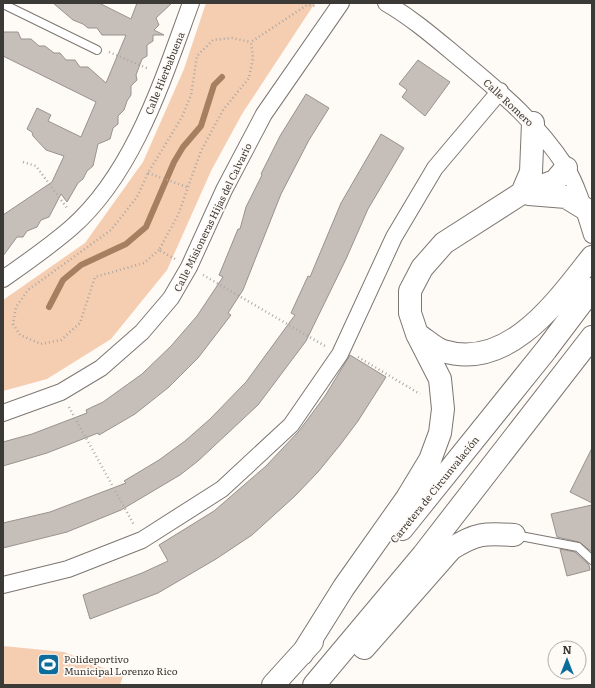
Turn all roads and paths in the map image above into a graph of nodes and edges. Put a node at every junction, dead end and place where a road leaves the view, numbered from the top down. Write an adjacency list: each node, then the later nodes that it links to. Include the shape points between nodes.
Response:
1 (191, 3): 7 (street, Calle Hierbabuena)
2 (386, 3): 8 (street, Calle Romero, via 404,13)
3 (3, 4): 6 (lane)
4 (339, 6): 5 (path, via 307,5); 20 (street, Calle Misioneras Hijas del Calvario, via 264,114 224,190)
5 (251, 42): 12 (path, via 232,38 213,40 197,56 191,95 182,117); 13 (path, via 253,58 249,78 223,110 201,151)
6 (97, 50): 7 (path, via 101,48)
7 (164, 76): 16 (street, Calle Hierbabuena, via 128,154 100,195)
8 (500, 91): 9 (street, Calle Romero); 25 (street, via 435,168 394,237)
9 (533, 123): 11 (street, Calle Romero); 14 (main road, via 531,172)
10 (23, 162): 16 (path, via 36,166)
11 (566, 168): 14 (main road, via 555,181); 15 (street, Calle Romero)
12 (148, 173): 13 (path); 18 (path, via 137,197 111,230 28,290 16,308 13,324 20,335 41,344 61,340 80,323 95,277 144,263)
13 (187, 187): 18 (path, via 178,215)
14 (522, 193): 15 (main road, via 566,197); 23 (main road, via 444,243 422,268 410,291 410,313)
15 (584, 208): 17 (street, Calle Romero)
16 (76, 222): 21 (street, Calle Hierbabuena)
17 (592, 235)
18 (159, 250): 20 (path)
19 (592, 257): 23 (main road, via 554,306 516,339 490,350 463,355 442,350)
20 (189, 267): 25 (path); 27 (street, Calle Misioneras Hijas del Calvario, via 171,298 142,332 101,368)
21 (3, 279)
22 (592, 289): 33 (main road, Carretera de Circunvalación)
23 (418, 334): 33 (main road, via 440,379 443,409 440,433 430,460 407,498 344,587)
24 (592, 337): 35 (main road, via 423,555)
25 (340, 354): 26 (path, via 353,354); 30 (street, via 285,431 222,489)
26 (414, 389)
27 (61, 392): 28 (street, Calle Misioneras Hijas del Calvario); 30 (path)
28 (3, 413)
29 (514, 535): 31 (lane, via 578,546); 36 (main road, via 487,533 467,538 451,549)
30 (142, 540): 32 (street, via 68,569)
31 (592, 560)
32 (3, 585)
33 (302, 654): 34 (main road, Carretera de Circunvalación)
34 (272, 685)
35 (314, 685)
36 (329, 685)

